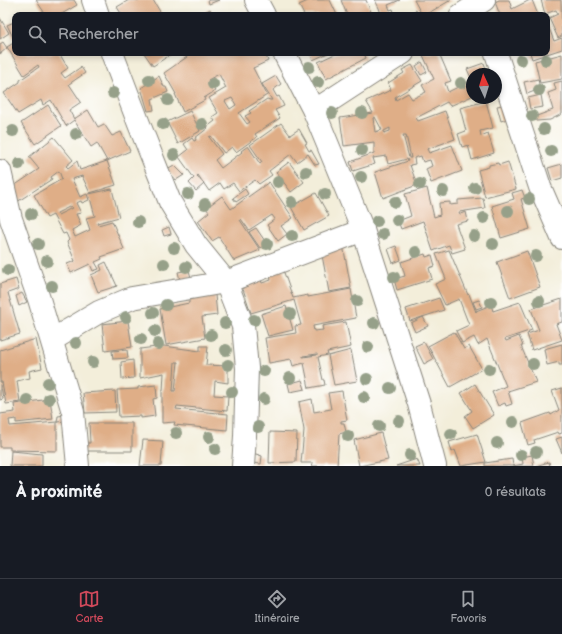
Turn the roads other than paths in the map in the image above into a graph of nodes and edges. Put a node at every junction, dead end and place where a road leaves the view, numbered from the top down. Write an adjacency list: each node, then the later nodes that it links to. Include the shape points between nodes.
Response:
1 (93, 0): 4 (street)
2 (256, 0): 5 (street)
3 (482, 4): 6 (street)
4 (97, 12)
5 (262, 12)
6 (467, 12)
7 (113, 56): 15 (street, via 170,202 196,245)
8 (286, 56): 11 (street)
9 (398, 56): 11 (street)
10 (497, 56): 14 (street, via 540,187)
11 (314, 111): 13 (street)
12 (0, 171): 16 (street, via 12,219)
13 (363, 230): 15 (street); 19 (street, via 420,404)
14 (562, 238)
15 (226, 282): 16 (street, via 132,298 99,312); 18 (street, via 243,326 247,368)
16 (52, 340): 17 (street, via 73,412)
17 (78, 466)
18 (243, 466)
19 (435, 466)

